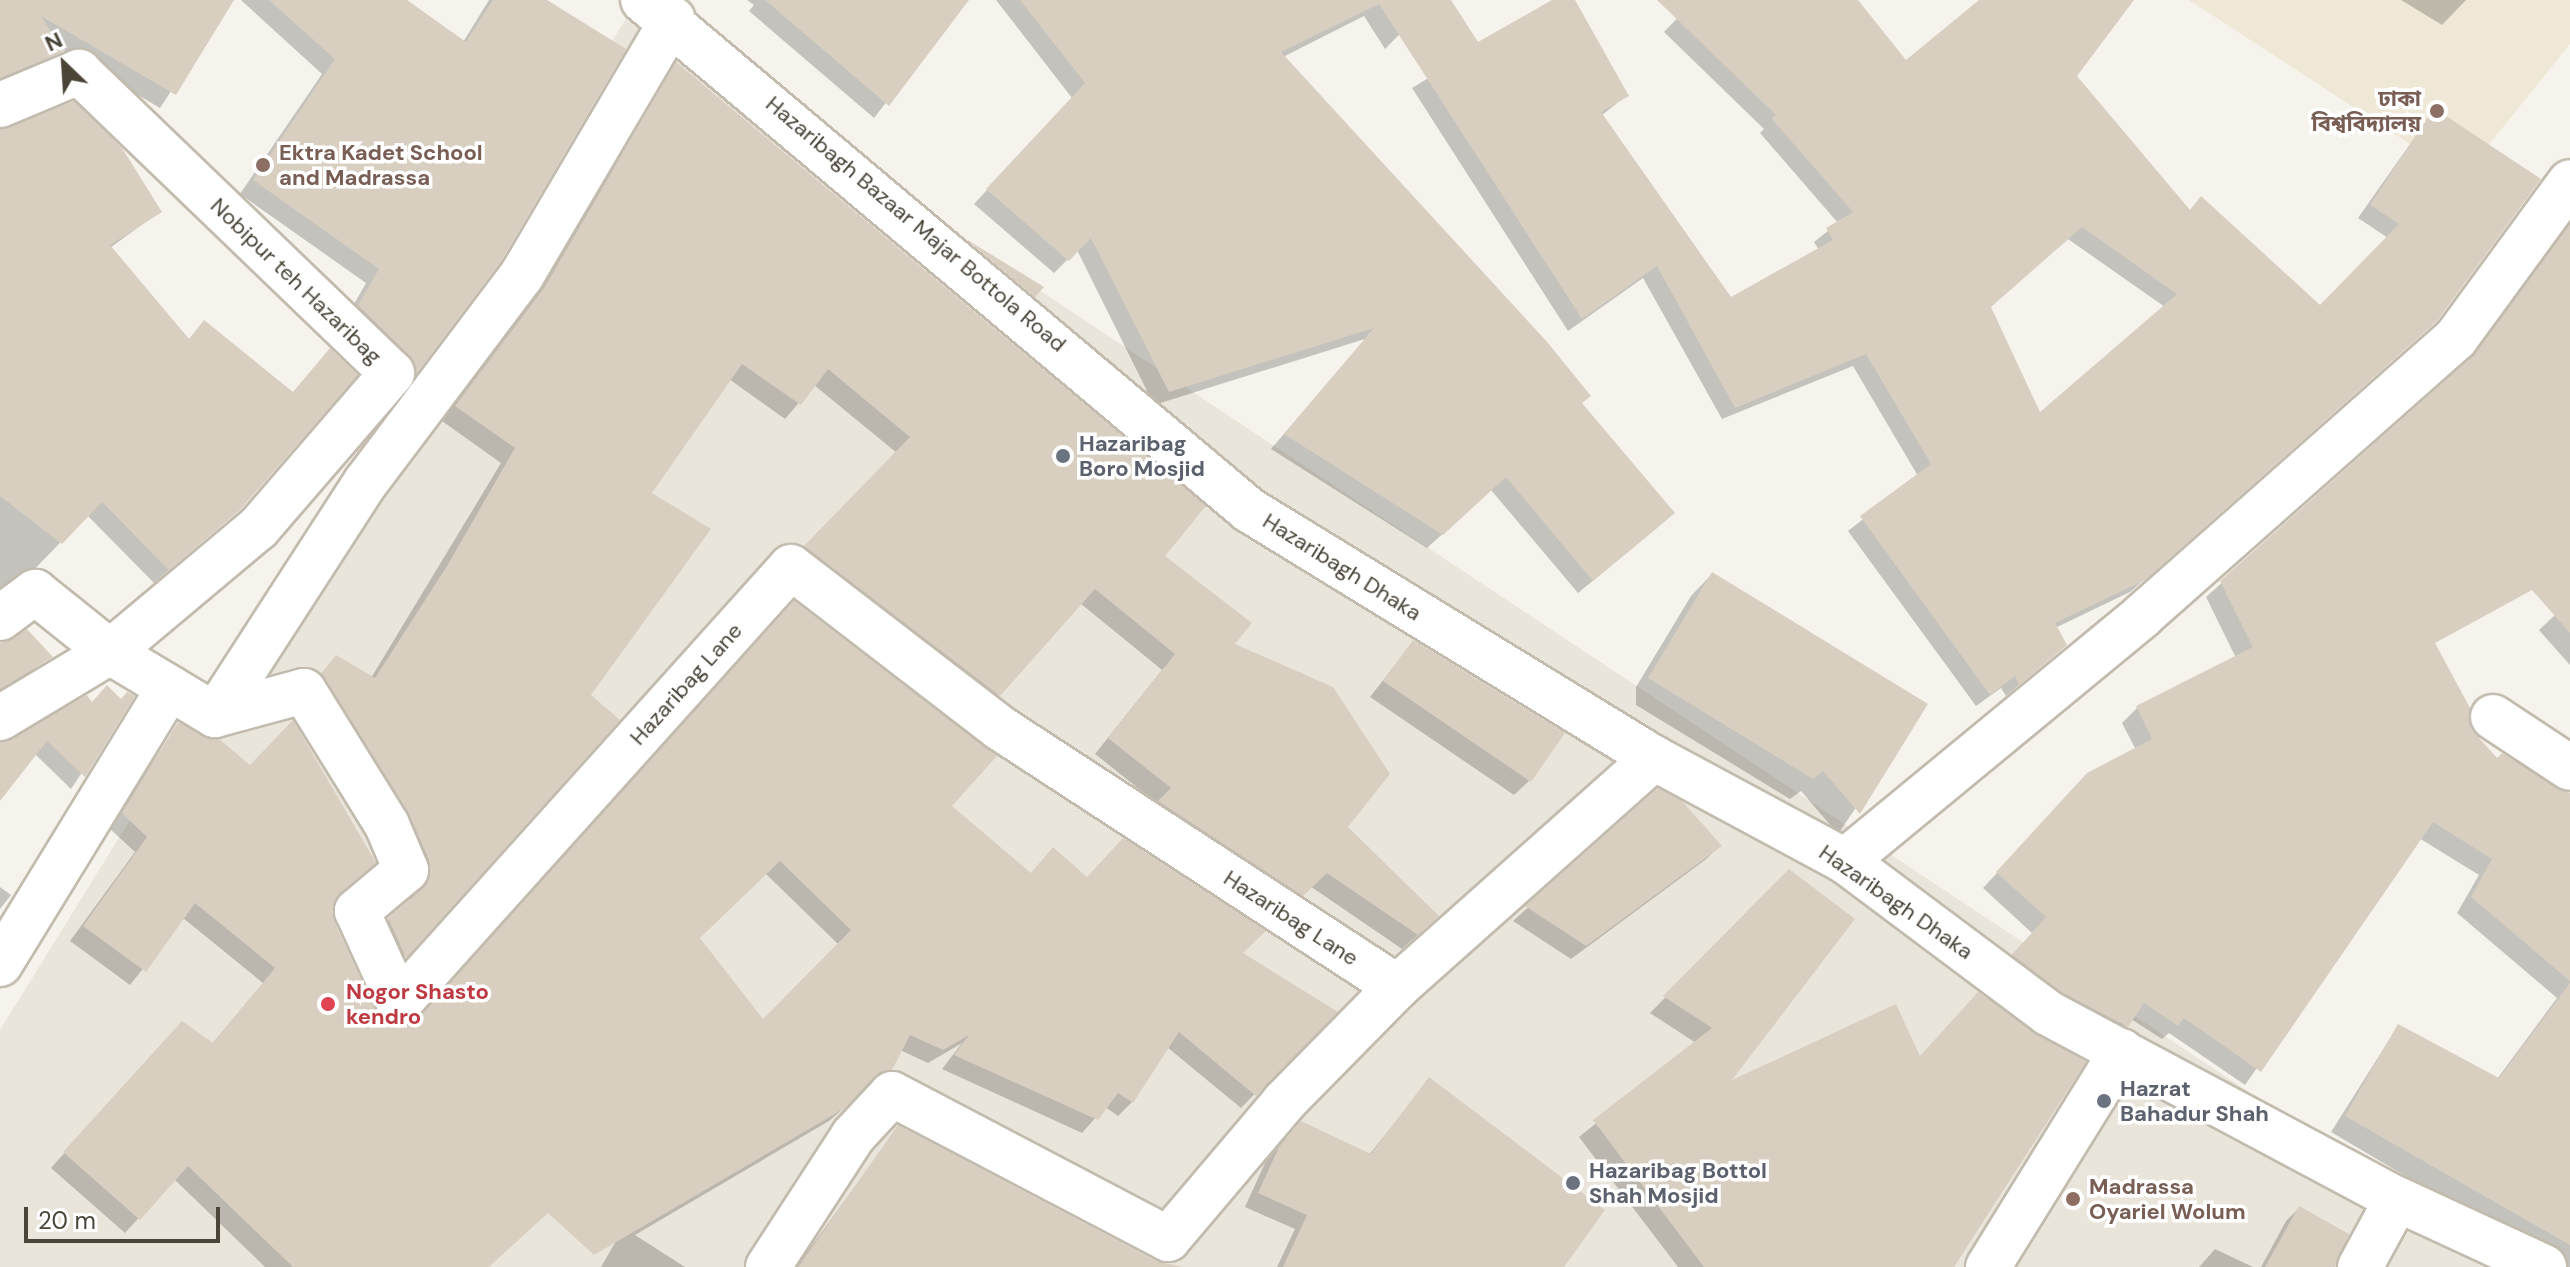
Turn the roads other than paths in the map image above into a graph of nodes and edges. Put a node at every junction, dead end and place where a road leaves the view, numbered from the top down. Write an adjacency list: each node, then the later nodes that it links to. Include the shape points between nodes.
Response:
1 (658, 10): 4 (street, Hazaribagh Bazaar Majar Bottola Road); 8 (street, via 522,275 366,482)
2 (0, 105): 6 (street, Nobipur teh Hazaribag, via 79,72 392,373 258,528)
3 (2570, 182): 13 (street, via 2456,338 2143,615)
4 (1184, 456): 11 (street, Hazaribagh Dhaka, via 1249,510)
5 (0, 618): 6 (street, via 35,592)
6 (110, 652): 7 (street); 10 (street, Nobipur teh Hazaribag)
7 (169, 688): 8 (street); 14 (street)
8 (215, 715): 15 (street, Hazaribag Lane, via 304,691 387,825 406,870 357,911 399,1003 791,567 1000,728)
9 (2493, 717): 12 (street)
10 (0, 718)
11 (1654, 758): 13 (street, Hazaribagh Dhaka); 15 (street)
12 (2570, 768)
13 (1845, 861): 16 (street, Hazaribagh Dhaka, via 2048,1013)
14 (0, 964)
15 (1397, 987): 18 (street, via 1284,1102 1168,1239 892,1094 853,1136)
16 (2122, 1051): 17 (street, Hazaribagh Dhaka); 19 (street)
17 (2397, 1199): 20 (street); 21 (street, Hazaribagh Dhaka)
18 (768, 1267)
19 (1988, 1267)
20 (2360, 1267)
21 (2544, 1267)

